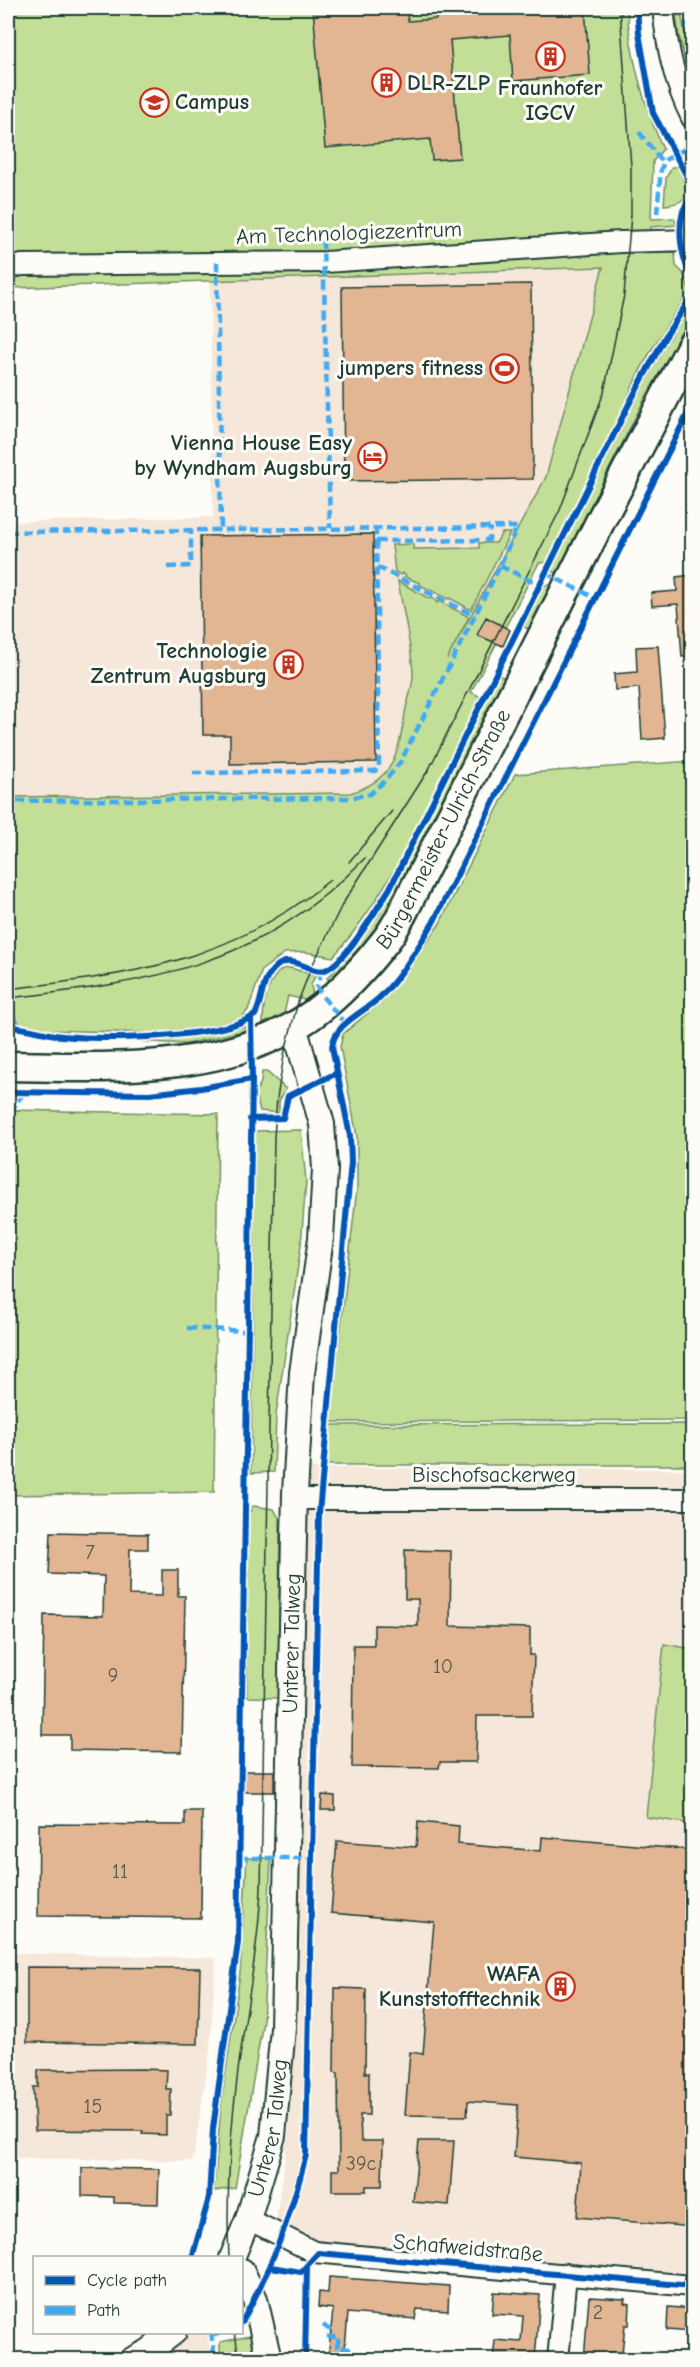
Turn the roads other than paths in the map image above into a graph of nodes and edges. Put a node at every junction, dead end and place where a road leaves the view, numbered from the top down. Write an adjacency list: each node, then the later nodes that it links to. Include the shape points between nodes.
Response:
1 (663, 8): 2 (street, via 672,70)
2 (693, 118)
3 (693, 240): 4 (street, Am Technologiezentrum, via 325,262)
4 (8, 268)
5 (693, 345): 6 (main road, Bürgermeister-Ulrich-Straße, via 387,939 328,1003)
6 (294, 1026): 7 (main road, Bürgermeister-Ulrich-Straße, via 252,1045 179,1062); 8 (street, Unterer Talweg, via 319,1114 325,1169 321,1238 302,1373)
7 (8, 1066)
8 (295, 1498): 9 (street, Bischofsackerweg); 10 (street, Unterer Talweg, via 283,2028 273,2136)
9 (693, 1499)
10 (248, 2219): 11 (street, Unterer Talweg); 12 (street, Schafweidstraße, via 314,2253)
11 (236, 2256)
12 (566, 2274): 14 (street, Schafweidstraße); 18 (street)
13 (243, 2276): 17 (street, via 255,2299)
14 (693, 2286)
15 (171, 2334): 16 (street)
16 (132, 2360)
17 (269, 2360)
18 (558, 2360)

